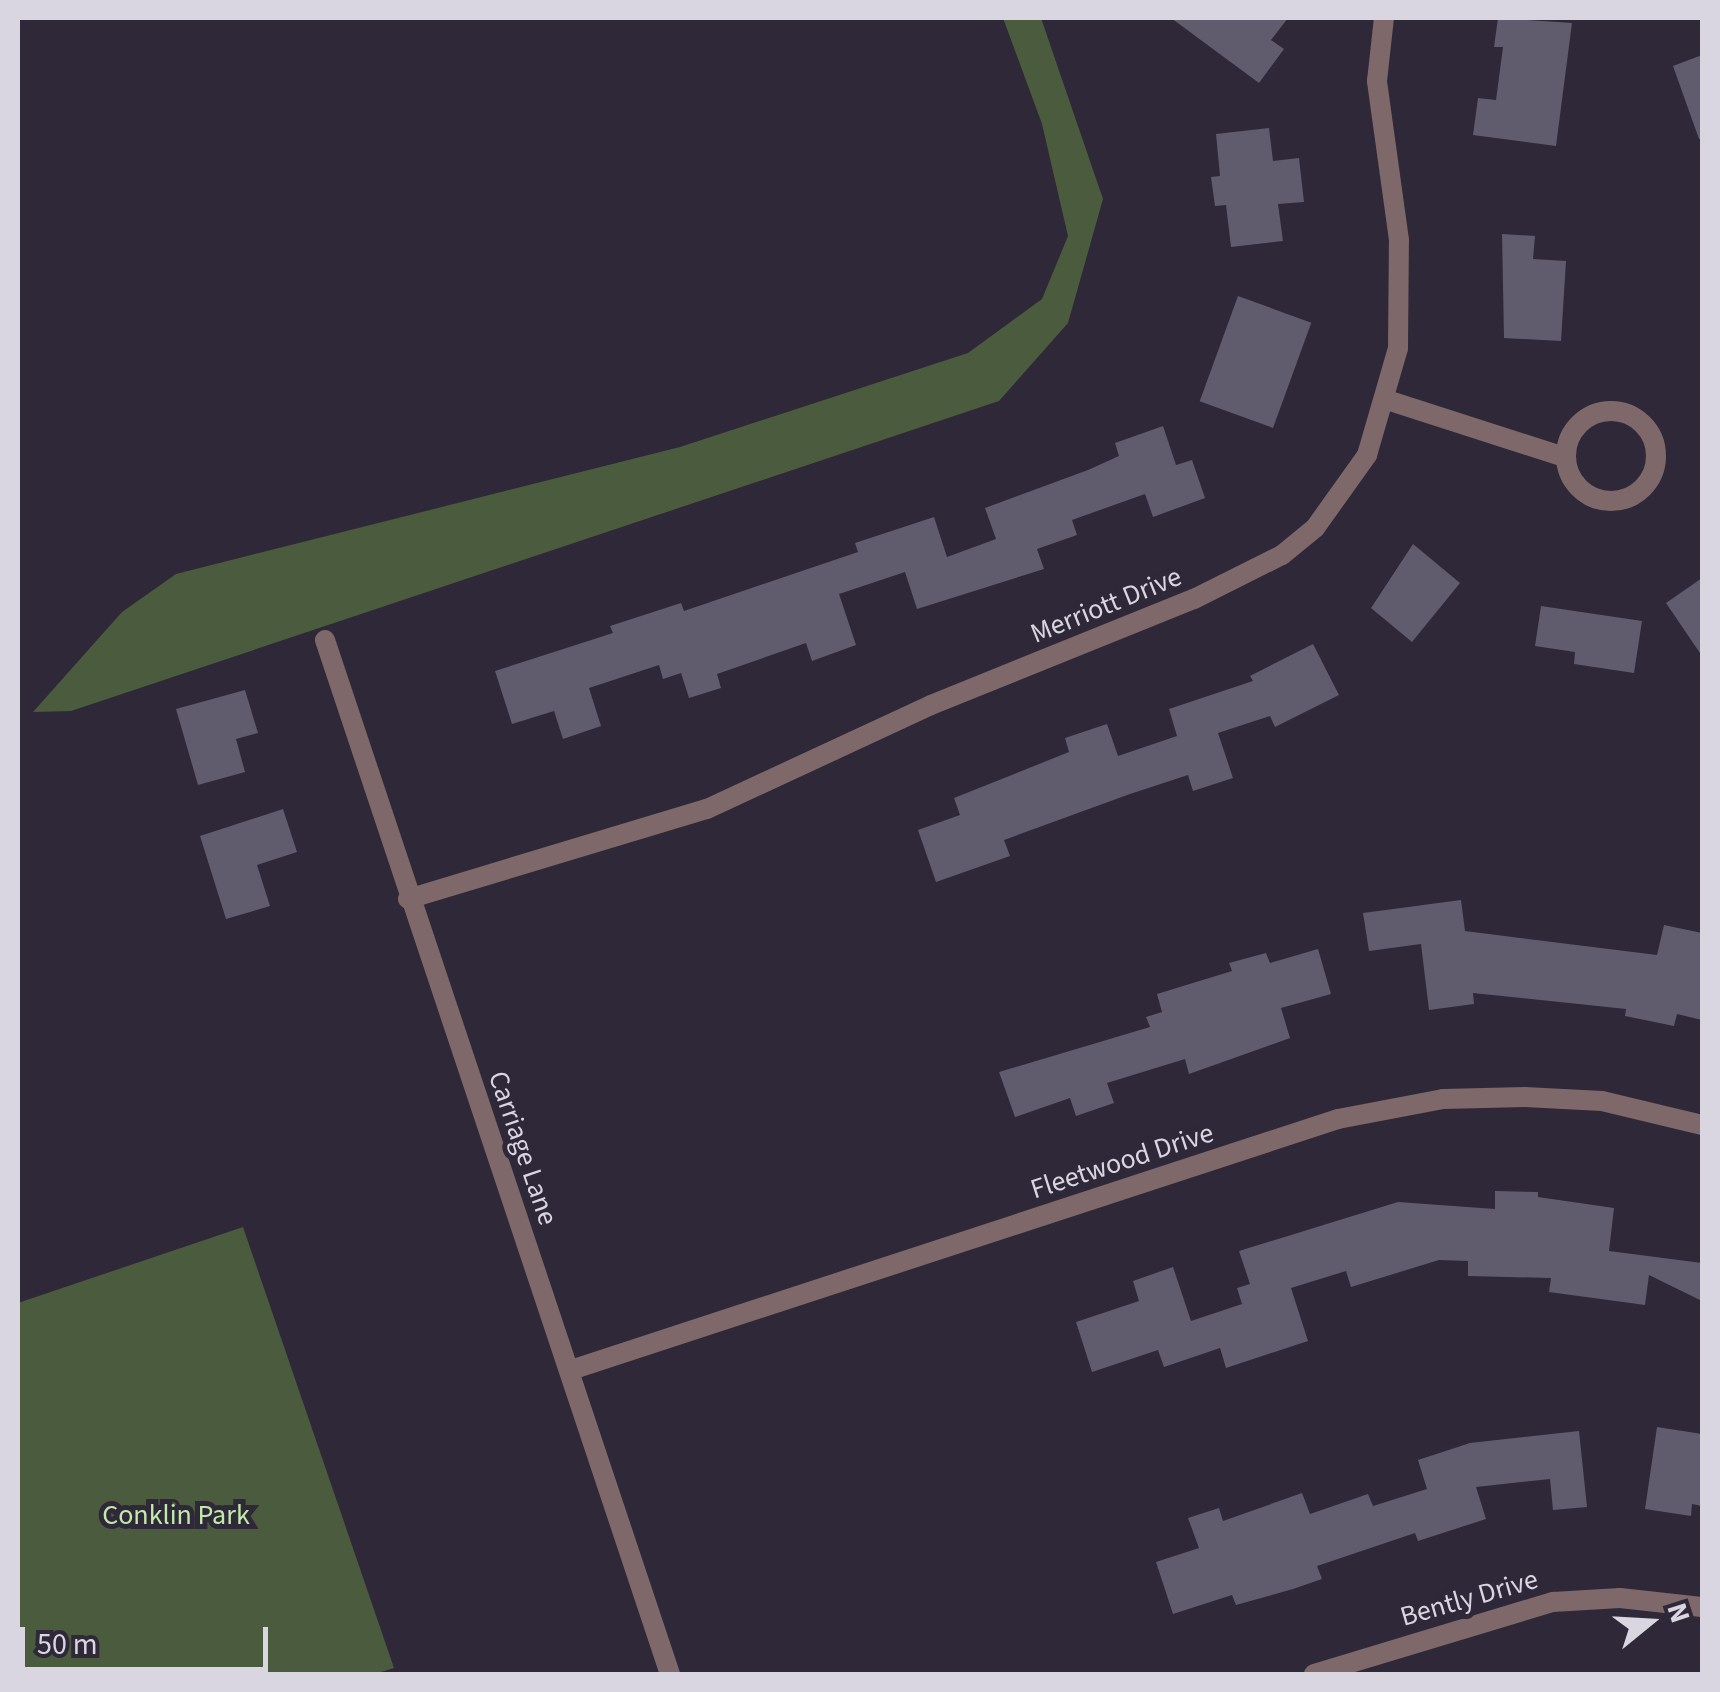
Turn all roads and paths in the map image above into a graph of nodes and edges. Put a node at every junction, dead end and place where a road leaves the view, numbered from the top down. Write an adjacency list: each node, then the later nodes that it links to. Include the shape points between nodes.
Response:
1 (1384, 18): 2 (street, Merriott Drive, via 1379,124 1402,293)
2 (1387, 400): 3 (street); 5 (street, Merriott Drive, via 1367,455 1334,505 1282,555 1248,574 931,705 707,809)
3 (1565, 456): 3 (street, via 1576,485 1617,502 1644,488 1657,460 1649,431 1612,410 1574,429)
4 (325, 640): 5 (street, Carriage Lane)
5 (408, 900): 7 (street, Carriage Lane)
6 (1702, 1124): 7 (street, Fleetwood Drive, via 1602,1101 1524,1096 1443,1099 1338,1119)
7 (572, 1370): 9 (street, Carriage Lane)
8 (1702, 1607): 10 (street, Bently Drive, via 1620,1598 1553,1602)
9 (670, 1674)
10 (1314, 1674)

